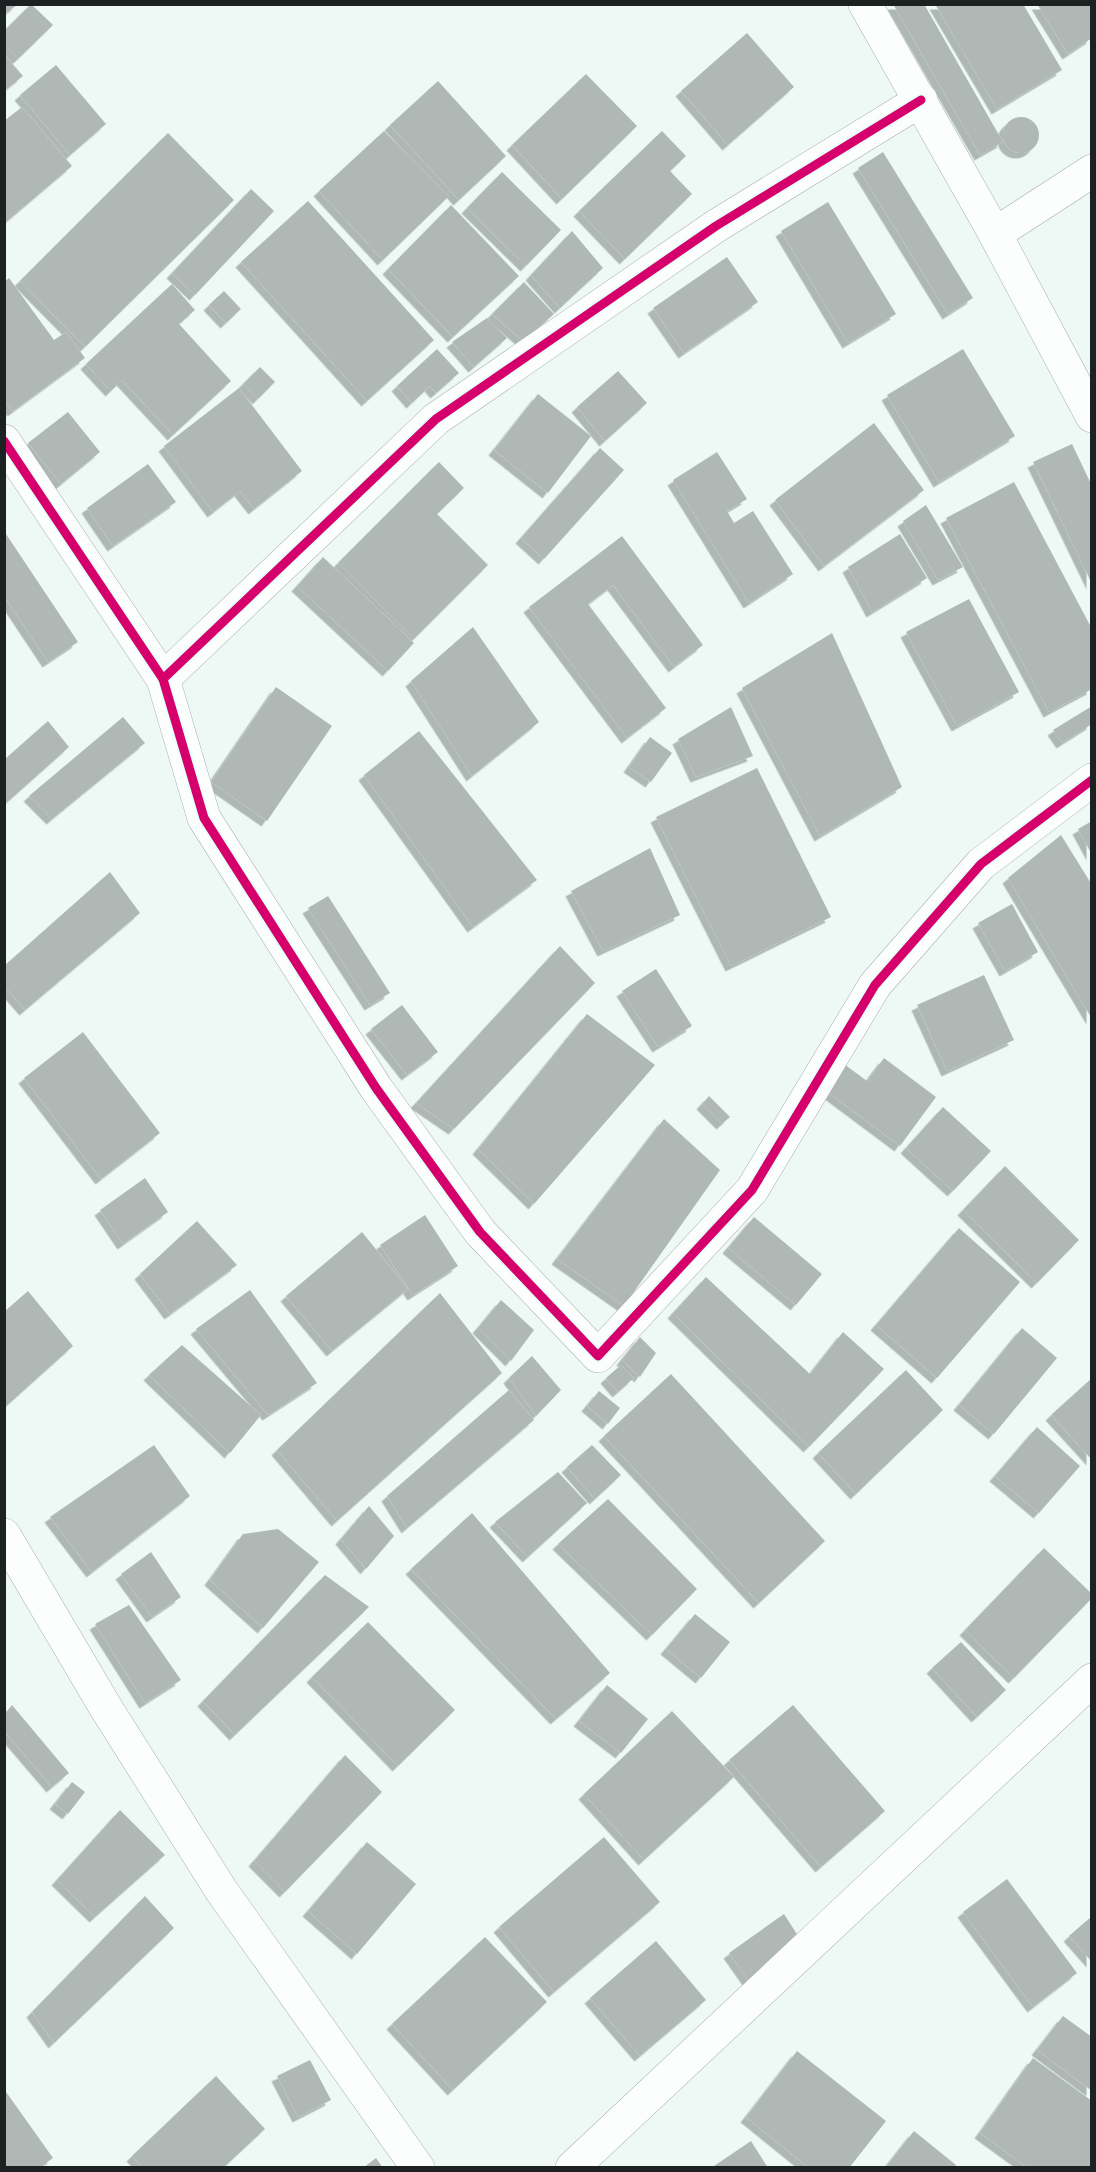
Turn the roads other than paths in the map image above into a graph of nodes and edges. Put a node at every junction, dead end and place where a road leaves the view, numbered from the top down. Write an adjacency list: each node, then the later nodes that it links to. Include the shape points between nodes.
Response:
1 (865, 4): 2 (street)
2 (921, 100): 4 (street); 7 (street, via 716,226 436,419)
3 (1092, 171): 4 (street)
4 (995, 234): 5 (street)
5 (1092, 416)
6 (4, 441): 7 (street)
7 (163, 679): 8 (street, via 204,818 376,1088 480,1232 598,1356 752,1190 875,985 981,864)
8 (1092, 780)
9 (4, 1535): 11 (street, via 106,1708 221,1890)
10 (1092, 1680): 12 (street)
11 (418, 2168)
12 (572, 2168)

